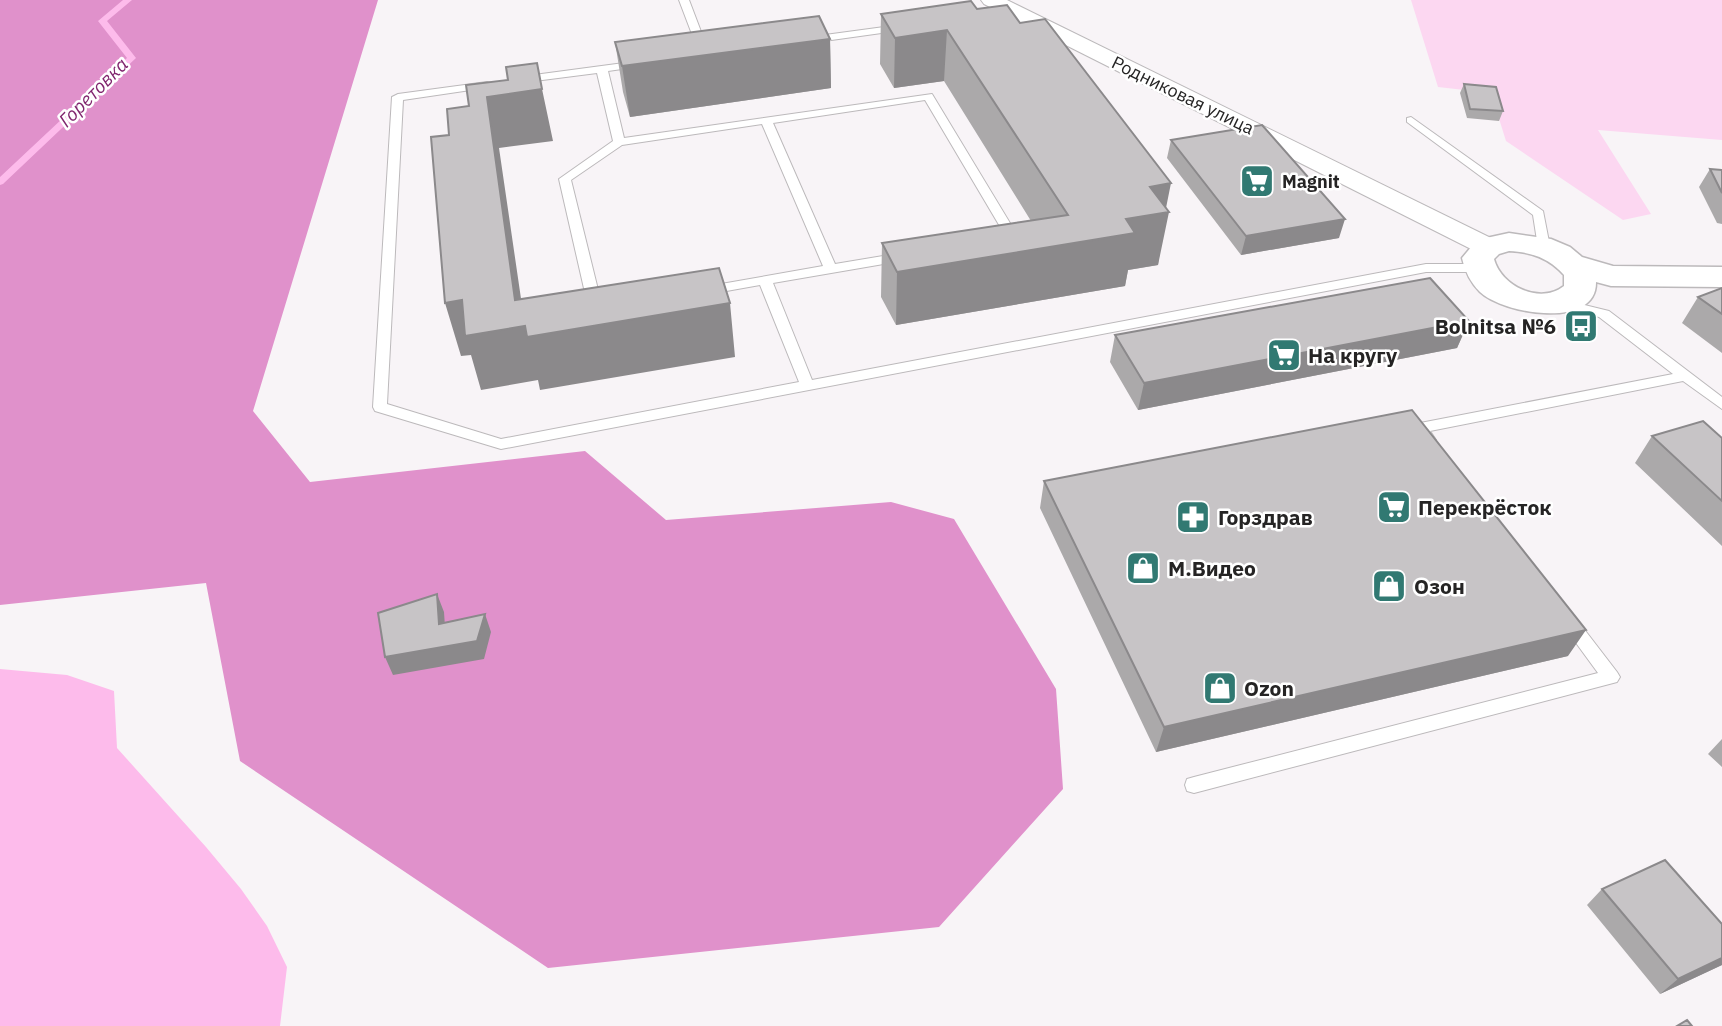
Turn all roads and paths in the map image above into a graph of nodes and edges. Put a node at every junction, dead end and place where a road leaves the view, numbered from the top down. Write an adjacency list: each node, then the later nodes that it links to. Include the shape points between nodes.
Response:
1 (684, 0): 5 (lane, via 699,55)
2 (987, 4): 14 (street, Родниковая улица)
3 (906, 27): 4 (lane)
4 (801, 41)
5 (719, 53)
6 (653, 62): 7 (lane)
7 (602, 69): 10 (lane); 22 (lane, via 398,97 380,407 501,444)
8 (766, 120): 10 (lane); 11 (lane, via 928,96 1013,238); 15 (lane)
9 (1411, 120): 12 (lane, via 1539,214)
10 (619, 142): 20 (lane, via 565,179 596,310)
11 (1000, 240)
12 (1544, 247): 14 (street, via 1509,242); 18 (street)
13 (909, 256): 15 (lane)
14 (1483, 258): 18 (street, via 1490,284 1532,302); 22 (lane)
15 (831, 269): 17 (lane)
16 (1722, 276): 18 (street)
17 (765, 281): 19 (lane); 22 (lane)
18 (1581, 282): 21 (lane, via 1604,314)
19 (687, 295)
20 (609, 308)
21 (1685, 376): 23 (lane); 24 (lane, via 1420,429)
22 (807, 385)
23 (1722, 404)
24 (1437, 450)
25 (1561, 612): 26 (lane, via 1611,677)
26 (1194, 785)

